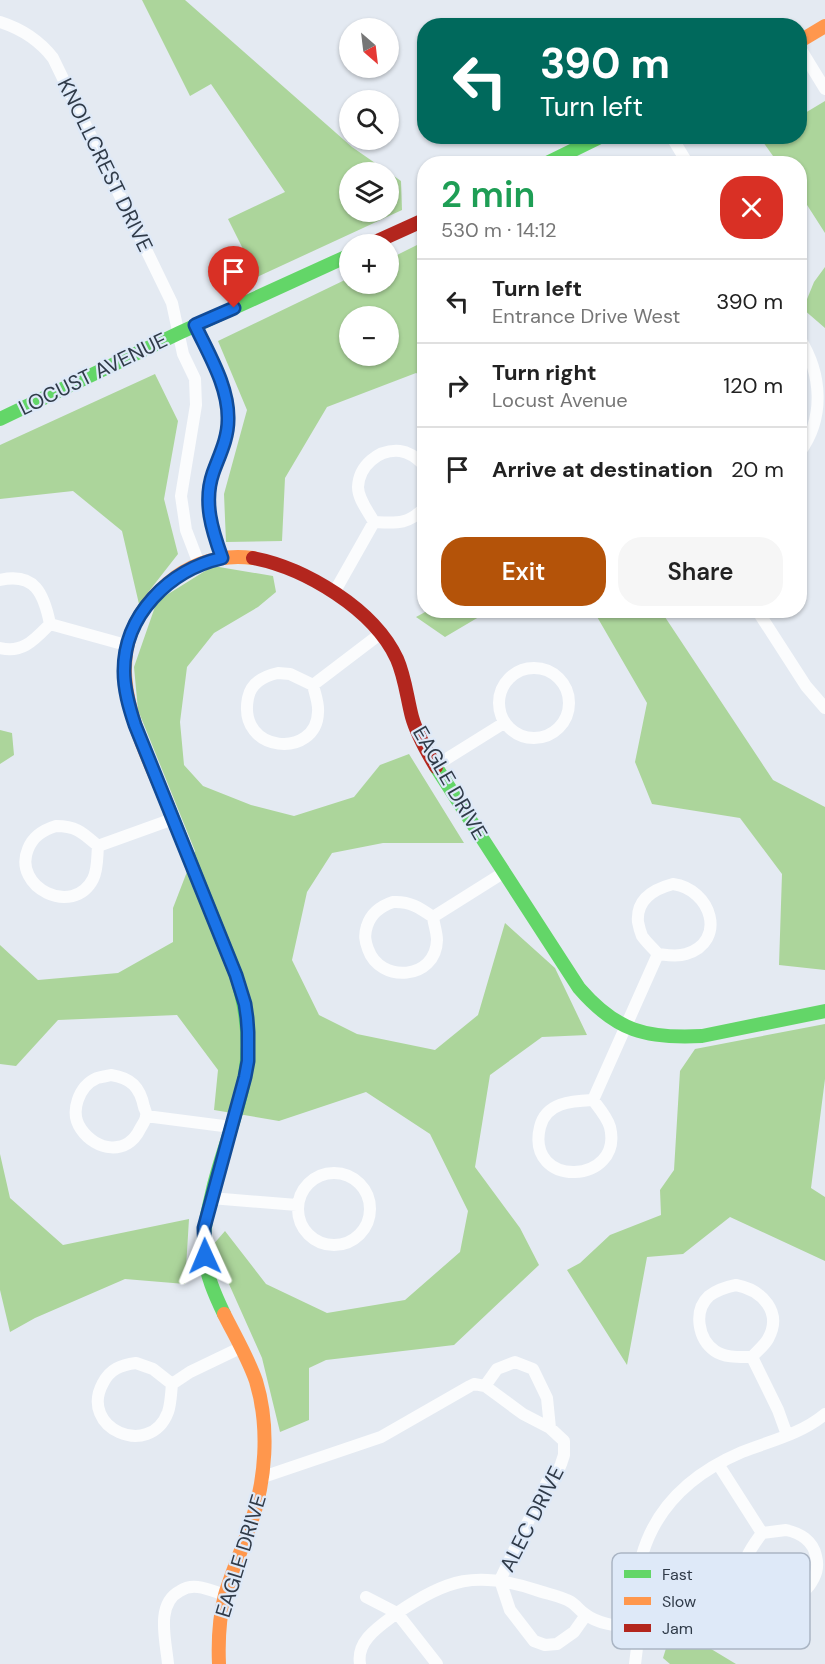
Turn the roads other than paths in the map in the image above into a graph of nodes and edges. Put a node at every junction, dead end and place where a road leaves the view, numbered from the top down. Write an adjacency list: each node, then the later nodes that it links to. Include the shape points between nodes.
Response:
1 (0, 22): 12 (street, KNOLLCREST DRIVE, via 30,35 58,67 172,303)
2 (825, 26): 3 (street)
3 (807, 37)
4 (807, 59): 5 (street)
5 (825, 89)
6 (586, 144): 7 (street)
7 (561, 156)
8 (417, 223): 9 (street)
9 (393, 234)
10 (339, 260): 11 (street, LOCUST AVENUE)
11 (195, 325): 12 (street, LOCUST AVENUE); 19 (street, via 222,385 227,406 227,428 208,501)
12 (179, 333): 14 (street, LOCUST AVENUE); 20 (street, KNOLLCREST DRIVE, via 196,387 181,507)
13 (807, 353): 15 (street, via 818,391 818,408)
14 (0, 419)
15 (807, 442)
16 (417, 460): 18 (street, via 399,451 381,454 364,468 358,488)
17 (417, 515): 18 (street, via 396,523)
18 (374, 522): 22 (street)
19 (222, 558): 20 (street, EAGLE DRIVE); 22 (street, EAGLE DRIVE, via 278,563)
20 (199, 564): 26 (street, EAGLE DRIVE, via 154,596)
21 (0, 580): 24 (street, via 12,577 32,584 45,601)
22 (335, 591): 25 (street, EAGLE DRIVE)
23 (762, 618): 29 (street)
24 (50, 624): 26 (street); 27 (street, via 24,648)
25 (380, 634): 28 (street); 31 (street, EAGLE DRIVE, via 396,657 417,731)
26 (126, 645): 32 (street, EAGLE DRIVE, via 127,701)
27 (0, 648)
28 (313, 685): 28 (street, via 290,674 278,673 260,680 249,694 246,706 253,729 275,744 286,746 301,741 316,723)
29 (825, 708)
30 (504, 723): 30 (street, via 522,737 549,736 563,725 570,702 568,690 551,672 536,667 516,671 502,687 499,701); 31 (street)
31 (435, 766): 34 (street, EAGLE DRIVE)
32 (173, 819): 33 (street); 41 (street, EAGLE DRIVE, via 245,1004 248,1061)
33 (98, 846): 33 (street, via 77,829 45,829 32,840 26,867 41,890 69,897 93,879)
34 (503, 873): 35 (street); 38 (street, EAGLE DRIVE, via 591,1004)
35 (433, 917): 35 (street, via 414,904 402,902 377,910 365,932 370,957 382,969 397,973 418,970 436,947)
36 (657, 954): 36 (street, via 687,954 709,934 710,914 704,902 682,885 661,887 648,895 640,908 639,928); 38 (street)
37 (825, 1011): 38 (street, EAGLE DRIVE, via 682,1038)
38 (625, 1027): 39 (street)
39 (593, 1100): 39 (street, via 610,1128 609,1149 604,1159 592,1168 571,1173 546,1161 538,1138 540,1124 548,1112 568,1101)
40 (146, 1116): 40 (street, via 137,1088 111,1075 84,1088 75,1117 86,1136 109,1148 127,1143 137,1135); 41 (street)
41 (231, 1127): 42 (street, EAGLE DRIVE)
42 (211, 1198): 43 (street); 44 (street, EAGLE DRIVE, via 204,1228 205,1256 211,1281)
43 (297, 1205): 43 (street, via 298,1219 306,1232 334,1246 351,1241 370,1213 360,1185 337,1172 315,1178)
44 (240, 1348): 46 (street); 52 (street, EAGLE DRIVE, via 257,1385 263,1428)
45 (752, 1357): 45 (street, via 772,1327 765,1299 736,1285 708,1297 699,1320 707,1344 725,1356); 50 (street)
46 (172, 1384): 46 (street, via 145,1365 123,1365 104,1380 97,1402 99,1411 113,1430 141,1436 160,1425 167,1414)
47 (485, 1386): 49 (street); 49 (street, ALEC DRIVE, via 497,1369 515,1362 532,1369 547,1398); 52 (street, via 474,1384 381,1437)
48 (825, 1414): 50 (street)
49 (550, 1428): 56 (street, ALEC DRIVE, via 564,1441 564,1455)
50 (787, 1435): 51 (street)
51 (718, 1464): 53 (street); 54 (street, via 687,1485 666,1507)
52 (263, 1477): 58 (street, EAGLE DRIVE, via 253,1521)
53 (762, 1533): 55 (street); 57 (street, via 786,1530 810,1542 818,1570)
54 (643, 1553)
55 (749, 1553)
56 (500, 1580): 60 (street, via 456,1581); 61 (street, via 571,1602); 61 (street, via 510,1610 534,1641 557,1644 574,1632)
57 (810, 1585)
58 (225, 1596): 64 (street, via 195,1586 170,1599 164,1621); 65 (street, EAGLE DRIVE)
59 (366, 1597): 60 (street)
60 (397, 1613): 66 (street, via 361,1646); 67 (street)
61 (585, 1615): 62 (street)
62 (612, 1625)
63 (636, 1649): 68 (street)
64 (168, 1664)
65 (219, 1664)
66 (360, 1664)
67 (437, 1664)
68 (635, 1664)

